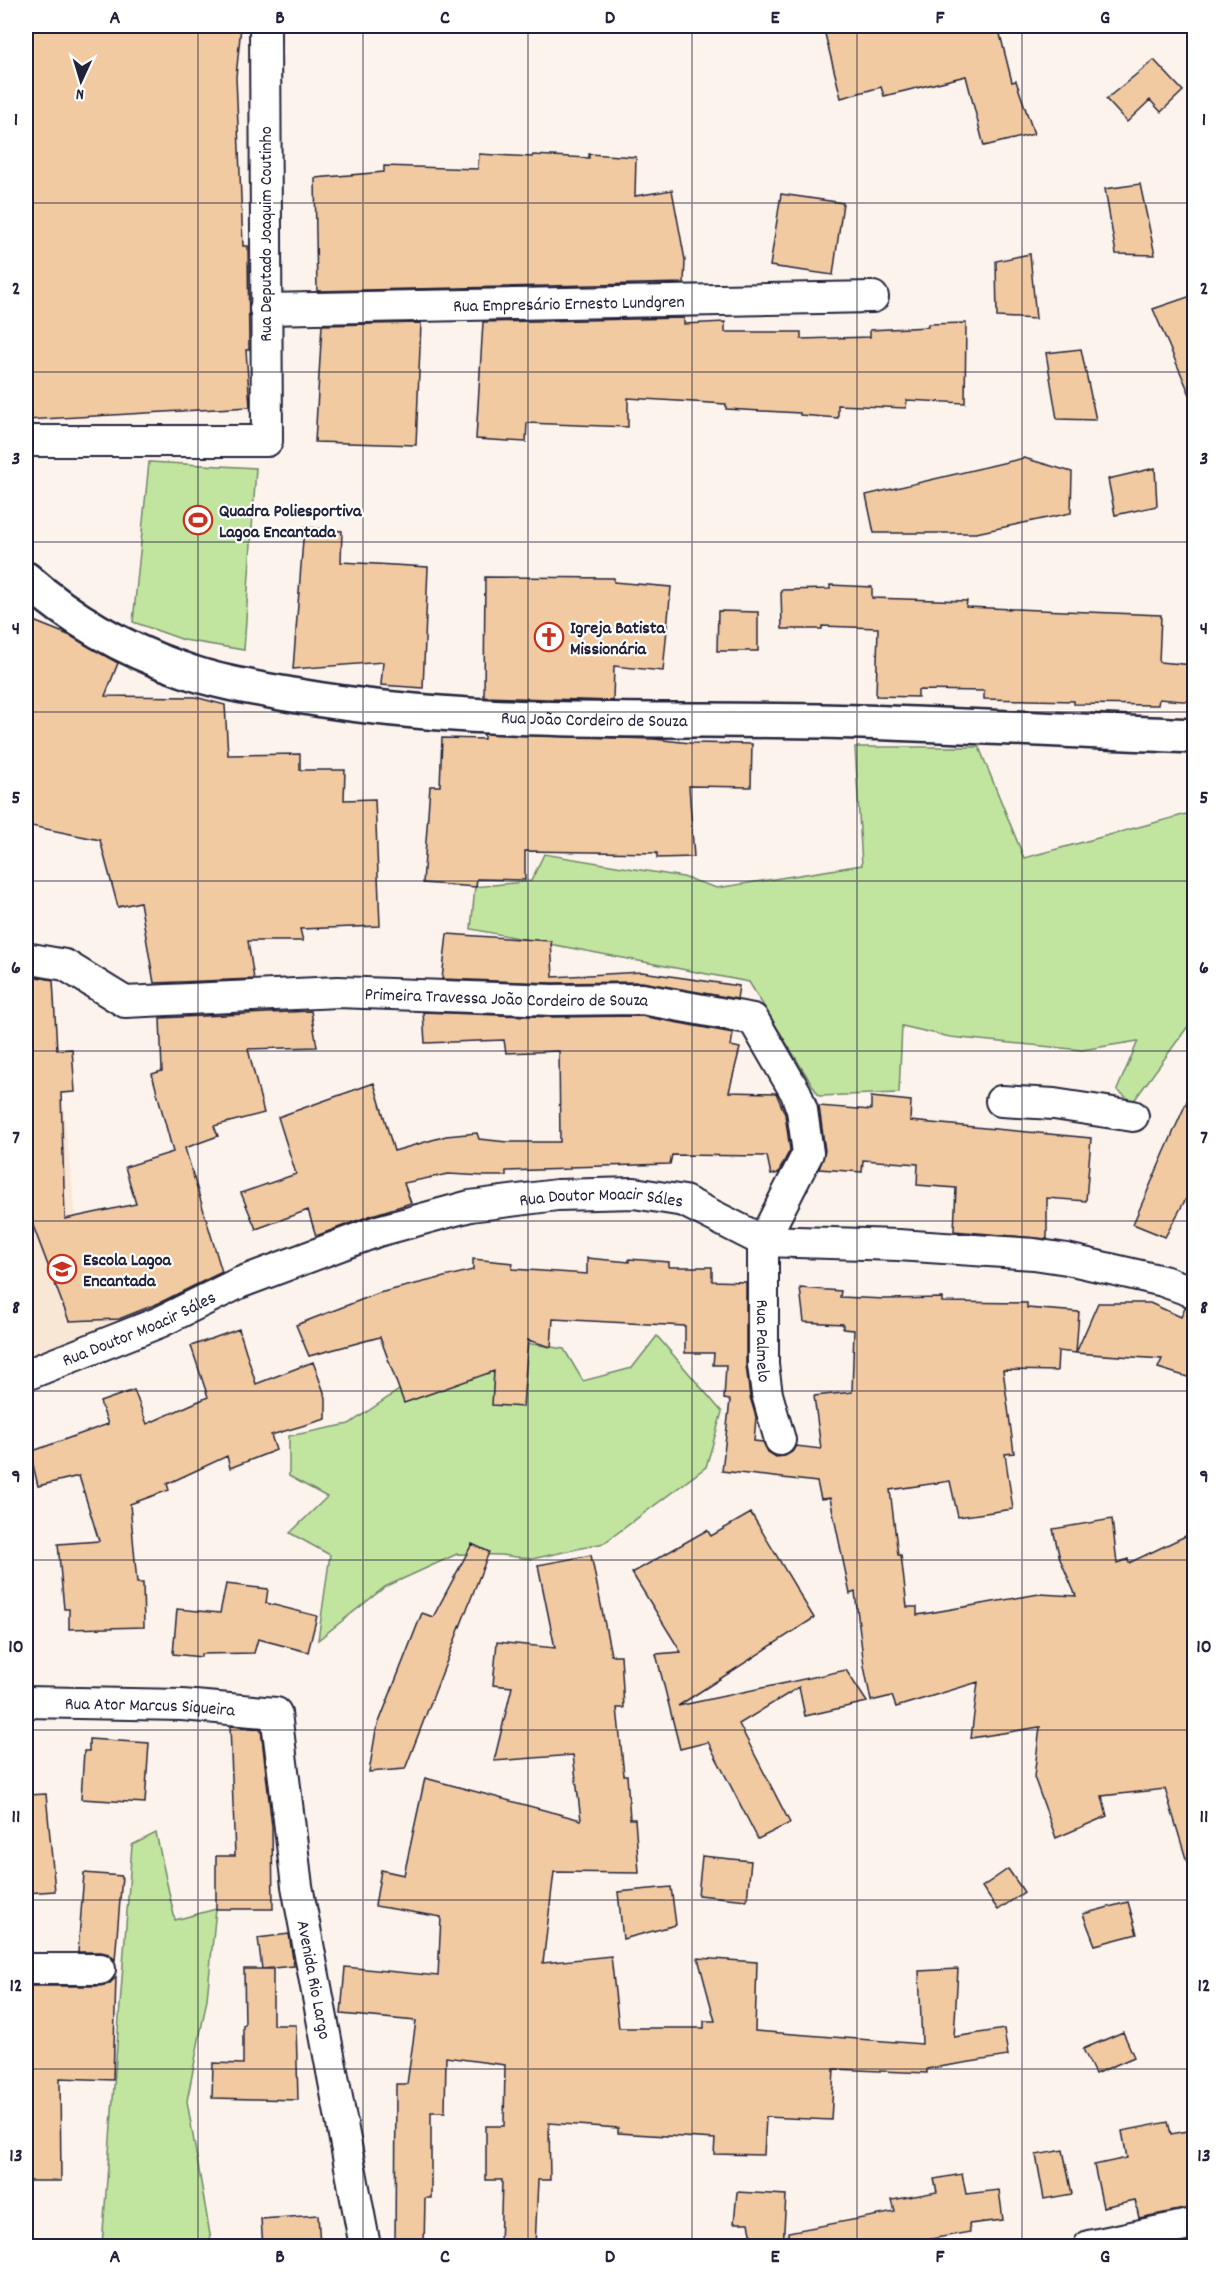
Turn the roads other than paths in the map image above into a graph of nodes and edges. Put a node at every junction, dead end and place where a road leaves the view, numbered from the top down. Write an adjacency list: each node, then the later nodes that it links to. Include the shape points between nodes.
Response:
1 (265, 26): 3 (street, Rua Deputado Joaquim Coutinho)
2 (873, 297): 3 (street, Rua Empresário Ernesto Lundgren)
3 (265, 309): 4 (street, Rua Deputado Joaquim Coutinho, via 267,441)
4 (26, 441)
5 (26, 579): 6 (main road, Rua João Cordeiro de Souza, via 85,625 182,670 329,701 498,716 822,721)
6 (1194, 736)
7 (26, 958): 10 (street, Primeira Travessa João Cordeiro de Souza, via 65,965 125,1002 338,992 552,1000 642,999 753,1019 796,1093 808,1152)
8 (1001, 1101): 9 (street, via 1054,1104)
9 (1133, 1116)
10 (763, 1241): 11 (street, Rua Doutor Moacir Sáles, via 1035,1254); 12 (street, Rua Doutor Moacir Sáles, via 684,1201 634,1193 557,1195 470,1206 378,1231 239,1283 160,1322); 13 (street, Rua Palmelo, via 763,1365)
11 (1194, 1292)
12 (26, 1375)
13 (780, 1440)
14 (26, 1702): 15 (street, Rua Ator Marcus Siqueira, via 182,1705)
15 (276, 1713): 19 (street, Avenida Rio Largo, via 297,1886)
16 (26, 1969): 17 (street)
17 (100, 1969)
18 (1194, 2224): 20 (street)
19 (365, 2247)
20 (1089, 2247)

